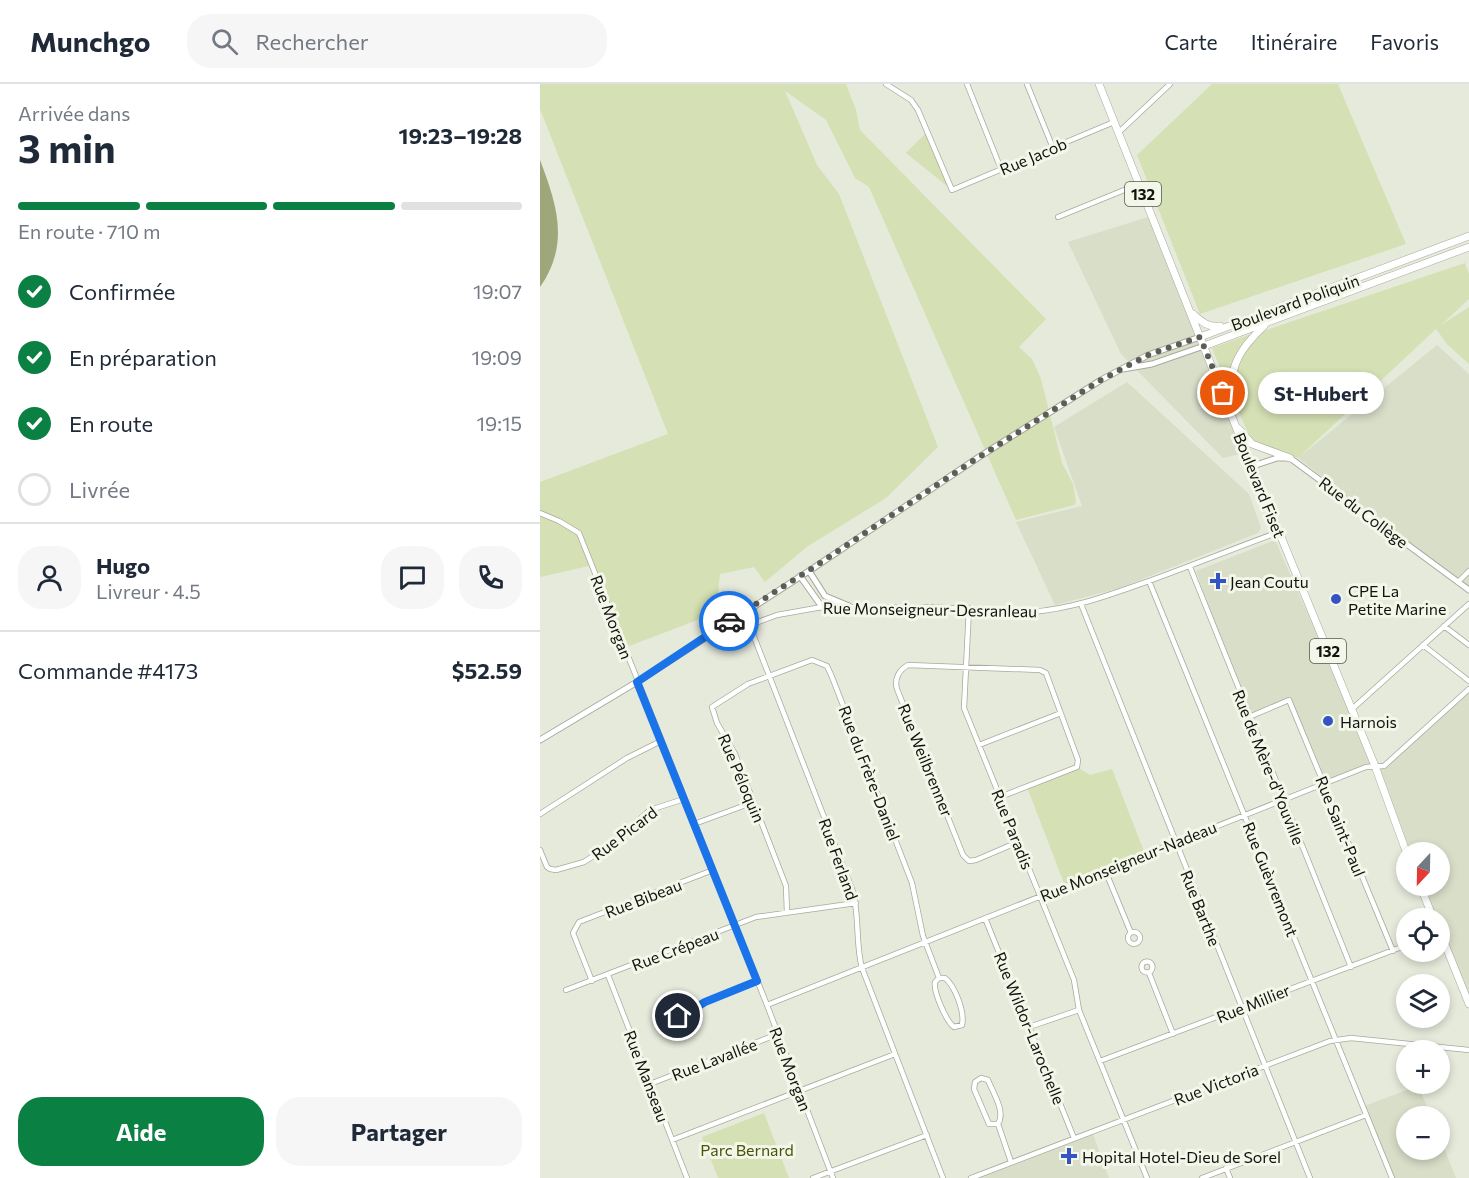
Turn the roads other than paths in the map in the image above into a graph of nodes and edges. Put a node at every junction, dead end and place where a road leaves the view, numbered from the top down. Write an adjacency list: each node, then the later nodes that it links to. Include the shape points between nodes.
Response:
1 (886, 84): 9 (street, Rue Jacob, via 911,100 918,110 952,190)
2 (967, 84): 9 (street)
3 (1027, 84): 8 (street)
4 (1099, 84): 6 (main road, Boulevard Fiset / 132)
5 (1170, 84): 7 (street)
6 (1114, 122): 7 (main road, Boulevard Fiset / 132); 8 (street, Rue Jacob)
7 (1118, 133): 10 (main road, Boulevard Fiset / 132)
8 (1053, 148): 9 (street, Rue Jacob)
9 (1001, 170)
10 (1139, 184): 11 (street); 14 (main road, Boulevard Fiset / 132)
11 (1058, 217)
12 (1469, 236): 15 (main road, Boulevard Poliquin)
13 (1469, 247): 16 (main road, Boulevard Poliquin)
14 (1191, 313): 15 (main road, via 1214,327); 17 (main road, Boulevard Fiset / 132)
15 (1237, 323): 17 (main road, Boulevard Poliquin)
16 (1266, 324): 18 (main road, Boulevard Poliquin); 20 (main road, via 1234,363)
17 (1200, 337): 18 (main road, Boulevard Fiset / 132); 19 (street, Boulevard Poliquin, via 1148,355)
18 (1204, 346): 19 (street, Boulevard Poliquin, via 1151,365); 20 (main road, Boulevard Fiset / 132)
19 (1122, 369): 27 (street, Boulevard Poliquin, via 979,457)
20 (1227, 405): 21 (main road, Boulevard Fiset / 132)
21 (1236, 426): 22 (main road, via 1252,444); 23 (main road, Boulevard Fiset / 132)
22 (1290, 458): 23 (street); 31 (street, Rue du Collège)
23 (1253, 466): 25 (main road, Boulevard Fiset / 132)
24 (540, 513): 47 (street, Rue Morgan, via 579,533)
25 (1279, 532): 26 (street, Rue Monseigneur-Desranleau); 49 (main road, Boulevard Fiset / 132)
26 (1190, 567): 30 (street, Rue Monseigneur-Desranleau); 51 (street, Rue de Mère-d'Youville)
27 (808, 571): 29 (street, Boulevard Poliquin); 32 (street)
28 (1469, 571): 31 (street)
29 (800, 576): 37 (street); 39 (street, Boulevard Poliquin)
30 (1149, 581): 34 (street, Rue Monseigneur-Desranleau); 62 (street, Rue Guèvremont)
31 (1458, 582): 33 (street, Rue du Collège)
32 (820, 590): 36 (street); 37 (street)
33 (1469, 590)
34 (1081, 604): 38 (street, Rue Monseigneur-Desranleau, via 1030,612); 65 (street, Rue Barthe)
35 (1469, 604): 41 (street)
36 (849, 606): 37 (street, Rue Monseigneur-Desranleau); 38 (street, Rue Monseigneur-Desranleau)
37 (822, 607): 40 (street, Rue Monseigneur-Desranleau, via 777,615)
38 (969, 608): 44 (street, Rue Paradis)
39 (744, 611): 40 (street, Rue Ferland); 47 (street, Boulevard Poliquin)
40 (750, 626): 45 (street, Rue Ferland)
41 (1444, 626): 42 (street); 43 (street)
42 (1423, 645): 46 (street); 49 (street)
43 (1469, 645)
44 (965, 667): 50 (street, Rue Weilbrenner, via 1040,670 1046,673); 54 (street, Rue Paradis, via 964,708); 64 (street, Rue Weilbrenner, via 908,665 898,675 897,689 963,855 969,861 976,860)
45 (769, 675): 60 (street, Rue Péloquin, via 743,686 712,707); 71 (street, Rue Ferland); 76 (street, Rue du Frère-Daniel, via 812,660 827,666 912,883)
46 (1469, 681)
47 (637, 682): 52 (street, Boulevard Poliquin); 53 (street, Rue Morgan)
48 (1469, 689): 55 (street, Rue Monseigneur-Nadeau, via 1384,766)
49 (1352, 710): 55 (main road, Boulevard Fiset / 132)
50 (1061, 713): 54 (street); 57 (street, via 1077,767)
51 (1249, 717): 56 (street, Rue Saint-Paul, via 1289,700); 59 (street, Rue de Mère-d'Youville)
52 (540, 740)
53 (661, 741): 58 (street, Rue Morgan); 61 (street, via 627,758)
54 (979, 745): 57 (street, Rue Paradis)
55 (1375, 766): 56 (street, Rue Monseigneur-Nadeau); 66 (main road, Boulevard Fiset / 132)
56 (1324, 783): 59 (street, Rue Monseigneur-Nadeau); 78 (street, Rue Saint-Paul)
57 (1000, 797): 64 (street, Rue Paradis)
58 (684, 799): 63 (street, Rue Morgan); 67 (street, Rue Picard, via 650,810 613,843 584,862 550,869)
59 (1282, 800): 62 (street, Rue Monseigneur-Nadeau); 80 (street, Rue de Mère-d'Youville)
60 (754, 802): 63 (street); 72 (street, Rue Péloquin, via 786,886)
61 (540, 814)
62 (1245, 815): 65 (street, Rue Monseigneur-Nadeau); 85 (street, Rue Guèvremont)
63 (694, 824): 68 (street, Rue Morgan)
64 (1018, 842): 70 (street, Rue Paradis)
65 (1175, 842): 69 (street, Rue Monseigneur-Nadeau); 91 (street, Rue Barthe)
66 (1403, 842)
67 (540, 850)
68 (713, 870): 74 (street, Rue Morgan); 86 (street, Rue Bibeau, via 584,920 575,927 573,933)
69 (1105, 870): 70 (street, Rue Monseigneur-Nadeau); 75 (street)
70 (1040, 896): 73 (street, Rue Monseigneur-Nadeau); 93 (street, Rue Paradis, via 1074,980)
71 (856, 903): 72 (street, Rue Crépeau); 81 (street, Rue Ferland)
72 (787, 913): 74 (street, Rue Crépeau, via 756,917)
73 (985, 918): 76 (street, Rue Monseigneur-Nadeau); 94 (street, Rue Wildor-Larochelle)
74 (735, 925): 83 (street, Rue Crépeau); 87 (street, Rue Morgan)
75 (1131, 933)
76 (925, 942): 81 (street, Rue Monseigneur-Nadeau); 84 (street, Rue du Frère-Daniel)
77 (1396, 950): 78 (street, Rue Millier)
78 (1393, 951): 80 (street, Rue Millier)
79 (1450, 957): 89 (main road)
80 (1351, 967): 85 (street, Rue Millier)
81 (862, 968): 90 (street, Rue Monseigneur-Nadeau); 99 (street, Rue Ferland)
82 (1149, 973): 96 (street)
83 (608, 975): 86 (street, Rue Crépeau); 102 (street, Rue Manseau)
84 (939, 978): 84 (street, via 945,978 951,985 963,1015 962,1025 948,1022 934,988)
85 (1311, 980): 91 (street, Rue Millier); 97 (street, Rue Guèvremont)
86 (592, 981): 88 (street, Rue Crépeau)
87 (757, 981): 90 (street, Rue Morgan); 92 (street)
88 (566, 990)
89 (1469, 1004)
90 (767, 1005): 95 (street, Rue Morgan)
91 (1242, 1008): 96 (street, Rue Millier); 101 (street, Rue Barthe)
92 (692, 1010)
93 (1079, 1010): 94 (street); 100 (street, Rue Paradis)
94 (1029, 1027): 108 (street, Rue Wildor-Larochelle)
95 (778, 1034): 102 (street, Rue Lavallée); 103 (street, Rue Morgan)
96 (1173, 1034): 100 (street, Rue Millier)
97 (1336, 1040): 98 (street, Rue Victoria, via 1351,1038); 101 (street, Rue Victoria); 104 (street, Rue Guèvremont)
98 (1469, 1050)
99 (895, 1054): 103 (street); 107 (street, Rue Ferland)
100 (1100, 1061): 105 (street, Rue Paradis)
101 (1264, 1065): 105 (street, Rue Victoria); 110 (street, Rue Barthe)
102 (650, 1084): 109 (street, Rue Manseau)
103 (800, 1090): 109 (street); 113 (street, Rue Morgan)
104 (1366, 1114): 110 (street); 123 (street, Rue Guèvremont)
105 (1124, 1119): 108 (street, Rue Victoria); 119 (street, Rue Paradis)
106 (998, 1124): 106 (street, via 1000,1111 988,1080 981,1078 974,1089 989,1124); 111 (street)
107 (927, 1135): 113 (street); 117 (street, Rue Ferland)
108 (1074, 1138): 111 (street, Rue Victoria)
109 (672, 1140): 114 (street, Rue Manseau)
110 (1294, 1142): 112 (street); 122 (street, Rue Barthe)
111 (1011, 1162): 118 (street, Rue Victoria)
112 (1226, 1168): 120 (street); 121 (street)
113 (831, 1171): 115 (street); 116 (street, Rue Morgan)
114 (687, 1178)
115 (813, 1178)
116 (833, 1178)
117 (944, 1178)
118 (971, 1178)
119 (1147, 1178)
120 (1202, 1178)
121 (1230, 1178)
122 (1310, 1178)
123 (1392, 1178)

